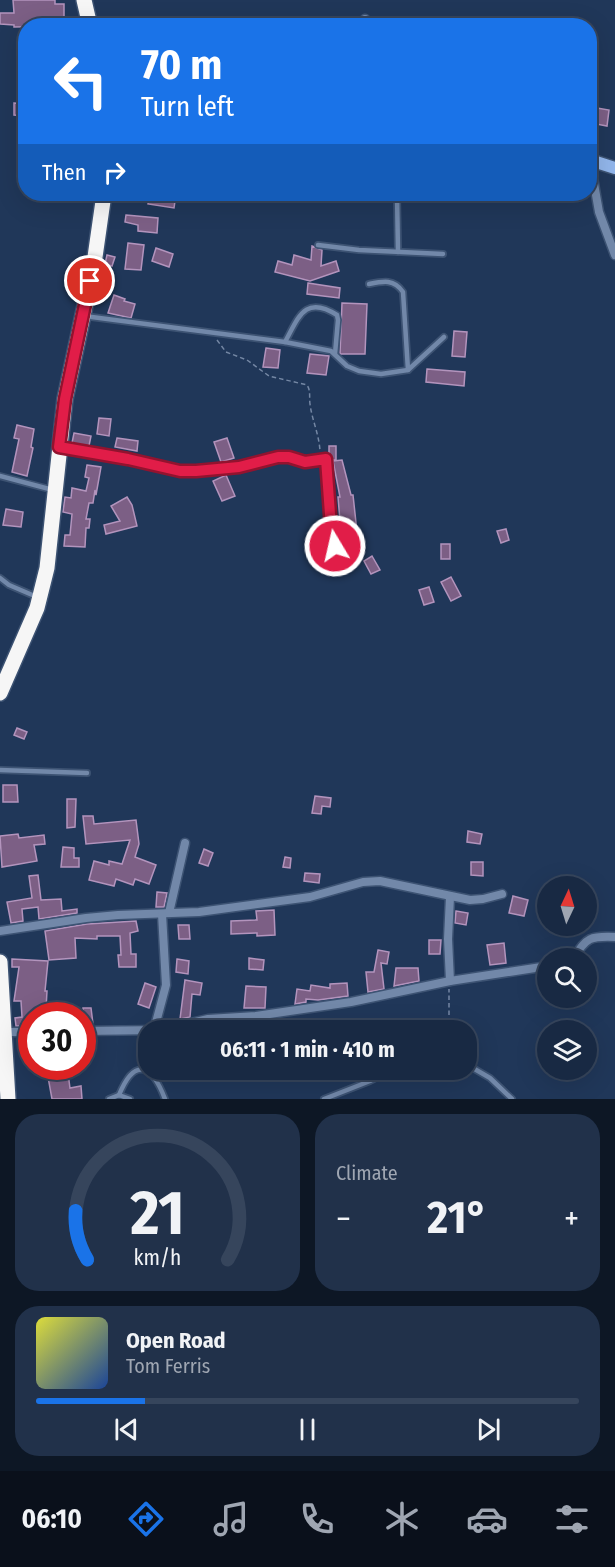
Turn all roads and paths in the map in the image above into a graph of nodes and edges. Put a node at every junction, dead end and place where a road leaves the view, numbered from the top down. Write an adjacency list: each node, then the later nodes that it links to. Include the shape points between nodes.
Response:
1 (84, 0): 2 (highway)
2 (88, 18)
3 (597, 163): 4 (street)
4 (615, 168)
5 (104, 201): 13 (highway)
6 (397, 201): 9 (lane)
7 (597, 201): 11 (street)
8 (318, 245): 9 (lane)
9 (398, 252): 10 (lane)
10 (443, 254)
11 (615, 255)
12 (369, 284): 18 (lane, via 388,281 398,284 403,292)
13 (82, 315): 14 (lane); 19 (highway)
14 (214, 333): 16 (lane); 20 (path, via 226,351 269,376 310,388 320,452)
15 (444, 337): 18 (lane)
16 (285, 342): 17 (lane); 17 (lane, via 303,310 319,308 334,313 338,320)
17 (335, 354): 18 (lane, via 359,371 381,374)
18 (408, 370)
19 (59, 447): 20 (street, via 180,471 239,467 278,457 305,462); 22 (highway)
20 (326, 459): 23 (street)
21 (0, 476): 22 (lane)
22 (56, 491): 25 (highway)
23 (335, 546)
24 (0, 578): 25 (lane)
25 (40, 598): 26 (highway)
26 (0, 693)
27 (0, 770): 28 (lane)
28 (87, 773)
29 (185, 843): 32 (street)
30 (502, 894): 31 (street, via 470,900)
31 (450, 897): 32 (street, via 363,882 310,897); 38 (street)
32 (166, 913): 33 (street, via 118,915); 39 (street, via 166,985)
33 (0, 931)
34 (615, 937): 35 (street, via 596,936 586,940)
35 (581, 948)
36 (0, 962): 44 (highway)
37 (537, 968): 38 (street)
38 (450, 981): 40 (street, via 351,1002); 41 (path)
39 (157, 1020)
40 (204, 1020)
41 (449, 1020)
42 (138, 1030): 43 (street)
43 (96, 1031)
44 (4, 1032): 45 (street); 49 (highway)
45 (18, 1032)
46 (477, 1070): 54 (lane)
47 (372, 1080): 53 (lane)
48 (119, 1095): 50 (lane); 51 (lane); 52 (lane, via 130,1075 142,1069 154,1075)
49 (8, 1099)
50 (109, 1099)
51 (130, 1099)
52 (165, 1099)
53 (324, 1099)
54 (512, 1099)

